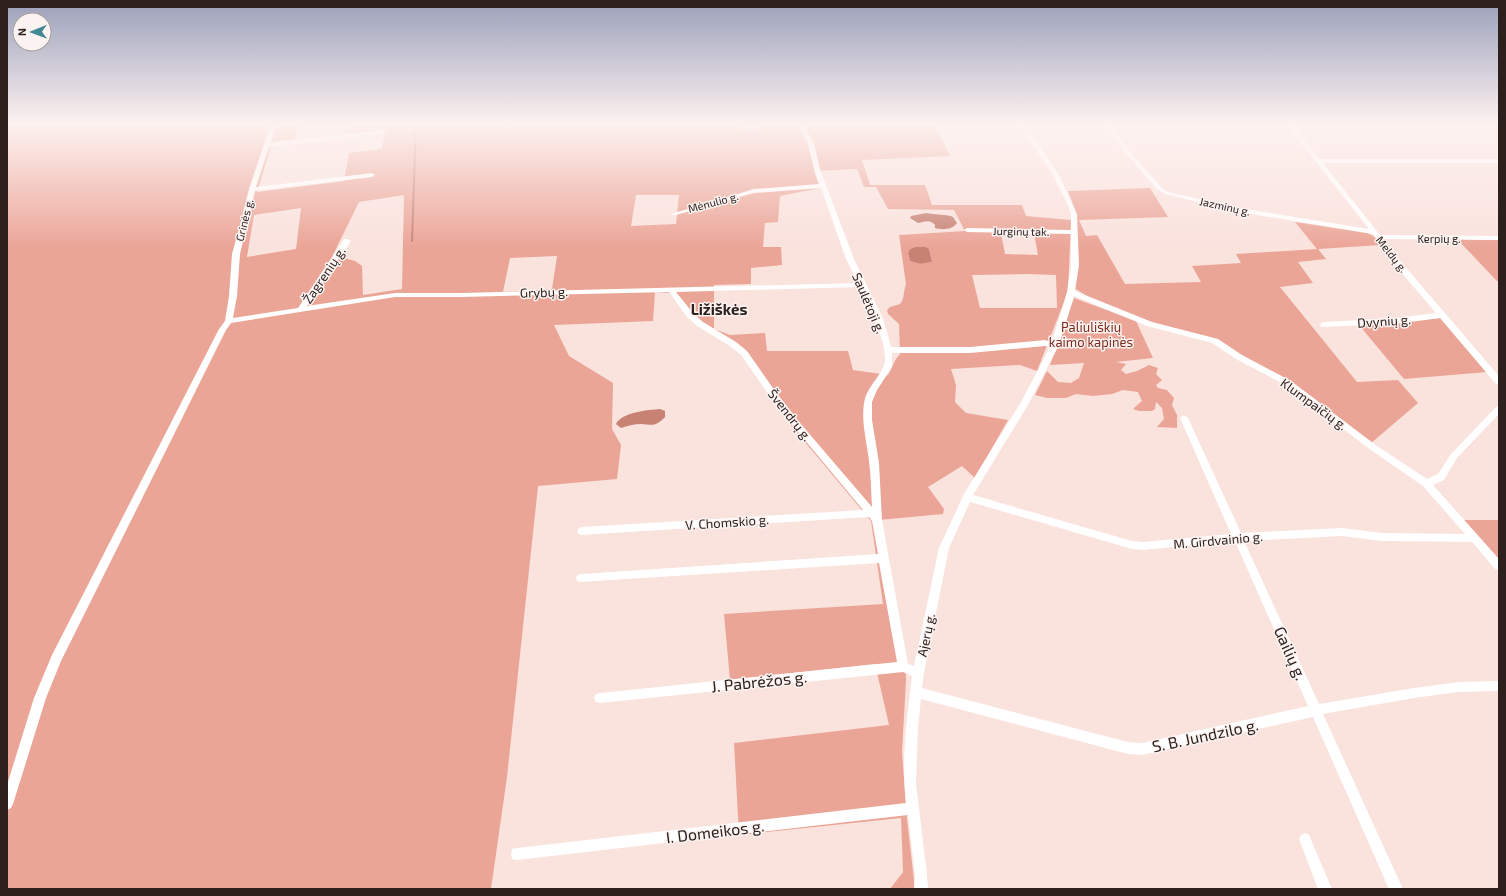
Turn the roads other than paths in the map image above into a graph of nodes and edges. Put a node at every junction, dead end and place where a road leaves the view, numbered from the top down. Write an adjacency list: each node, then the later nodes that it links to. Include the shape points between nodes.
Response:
1 (260, 165): 8 (street, Grinės g.)
2 (816, 165): 7 (street, Saulėtoji g.)
3 (1049, 165): 11 (street, Ajerų g., via 1067,195 1074,214)
4 (1139, 165): 12 (street, Jazminų g., via 1166,193 1239,210)
5 (1321, 165): 12 (street, Meldų g.)
6 (372, 176): 8 (street)
7 (824, 186): 9 (street, Mėnulio g., via 754,191); 15 (street, Saulėtoji g.)
8 (252, 189): 20 (street, Grinės g., via 236,254)
9 (674, 214)
10 (967, 230): 11 (street, Jurginų tak.)
11 (1074, 232): 17 (street, Ajerų g., via 1075,265)
12 (1377, 235): 13 (street, Kerpių g.); 19 (street, Meldų g.)
13 (1499, 238)
14 (347, 241): 18 (street, Žagrenių g.)
15 (862, 285): 16 (street, Grybų g.); 23 (street, Saulėtoji g., via 880,321)
16 (672, 289): 18 (street, Grybų g., via 395,295); 29 (street, Švendrų g., via 673,294 695,320 744,353 793,420)
17 (1071, 292): 22 (street, Ajerų g.); 27 (street, Klumpaičių g., via 1150,324 1215,341 1239,358 1288,383 1374,448)
18 (301, 309): 20 (street, Grybų g.)
19 (1442, 315): 21 (street, Dvynių g., via 1395,321); 24 (street, Meldų g.)
20 (229, 321): 42 (street, via 56,659 40,698)
21 (1324, 325)
22 (1055, 345): 23 (street, Saulėtoji g., via 1045,343 970,350); 28 (street, Ajerų g., via 1025,403)
23 (888, 350): 29 (street, via 888,367 873,389 868,402 874,463)
24 (1499, 382)
25 (1499, 409): 27 (street, via 1454,456 1441,477)
26 (1184, 418): 31 (street, Gailių g.)
27 (1426, 483): 32 (street, Klumpaičių g.)
28 (967, 497): 31 (street, M. Girdvainio g., via 1132,546); 37 (street, Ajerų g., via 944,548)
29 (874, 517): 30 (street, V. Chomskio g.); 33 (street, Švendrų g.)
30 (582, 531)
31 (1238, 538): 32 (street, M. Girdvainio g., via 1342,532 1382,537); 41 (street, Gailių g.)
32 (1475, 538): 34 (street, Klumpaičių g.)
33 (884, 558): 35 (street); 36 (street, Švendrų g.)
34 (1499, 566)
35 (581, 578)
36 (903, 667): 37 (street, J. Pabrėžos g.); 40 (street, J. Pabrėžos g.)
37 (918, 673): 39 (street, Ajerų g.)
38 (1499, 686): 41 (street, S. B. Jundzilo g., via 1459,687)
39 (915, 692): 41 (street, S. B. Jundzilo g., via 1032,724 1128,748 1142,749); 43 (street, Ajerų g., via 910,758)
40 (600, 698)
41 (1317, 710): 48 (street, Gailių g.)
42 (7, 804)
43 (913, 808): 45 (street, I. Domeikos g.); 46 (street, Ajerų g.)
44 (1305, 839): 47 (street)
45 (517, 854)
46 (921, 889)
47 (1325, 889)
48 (1396, 889)

